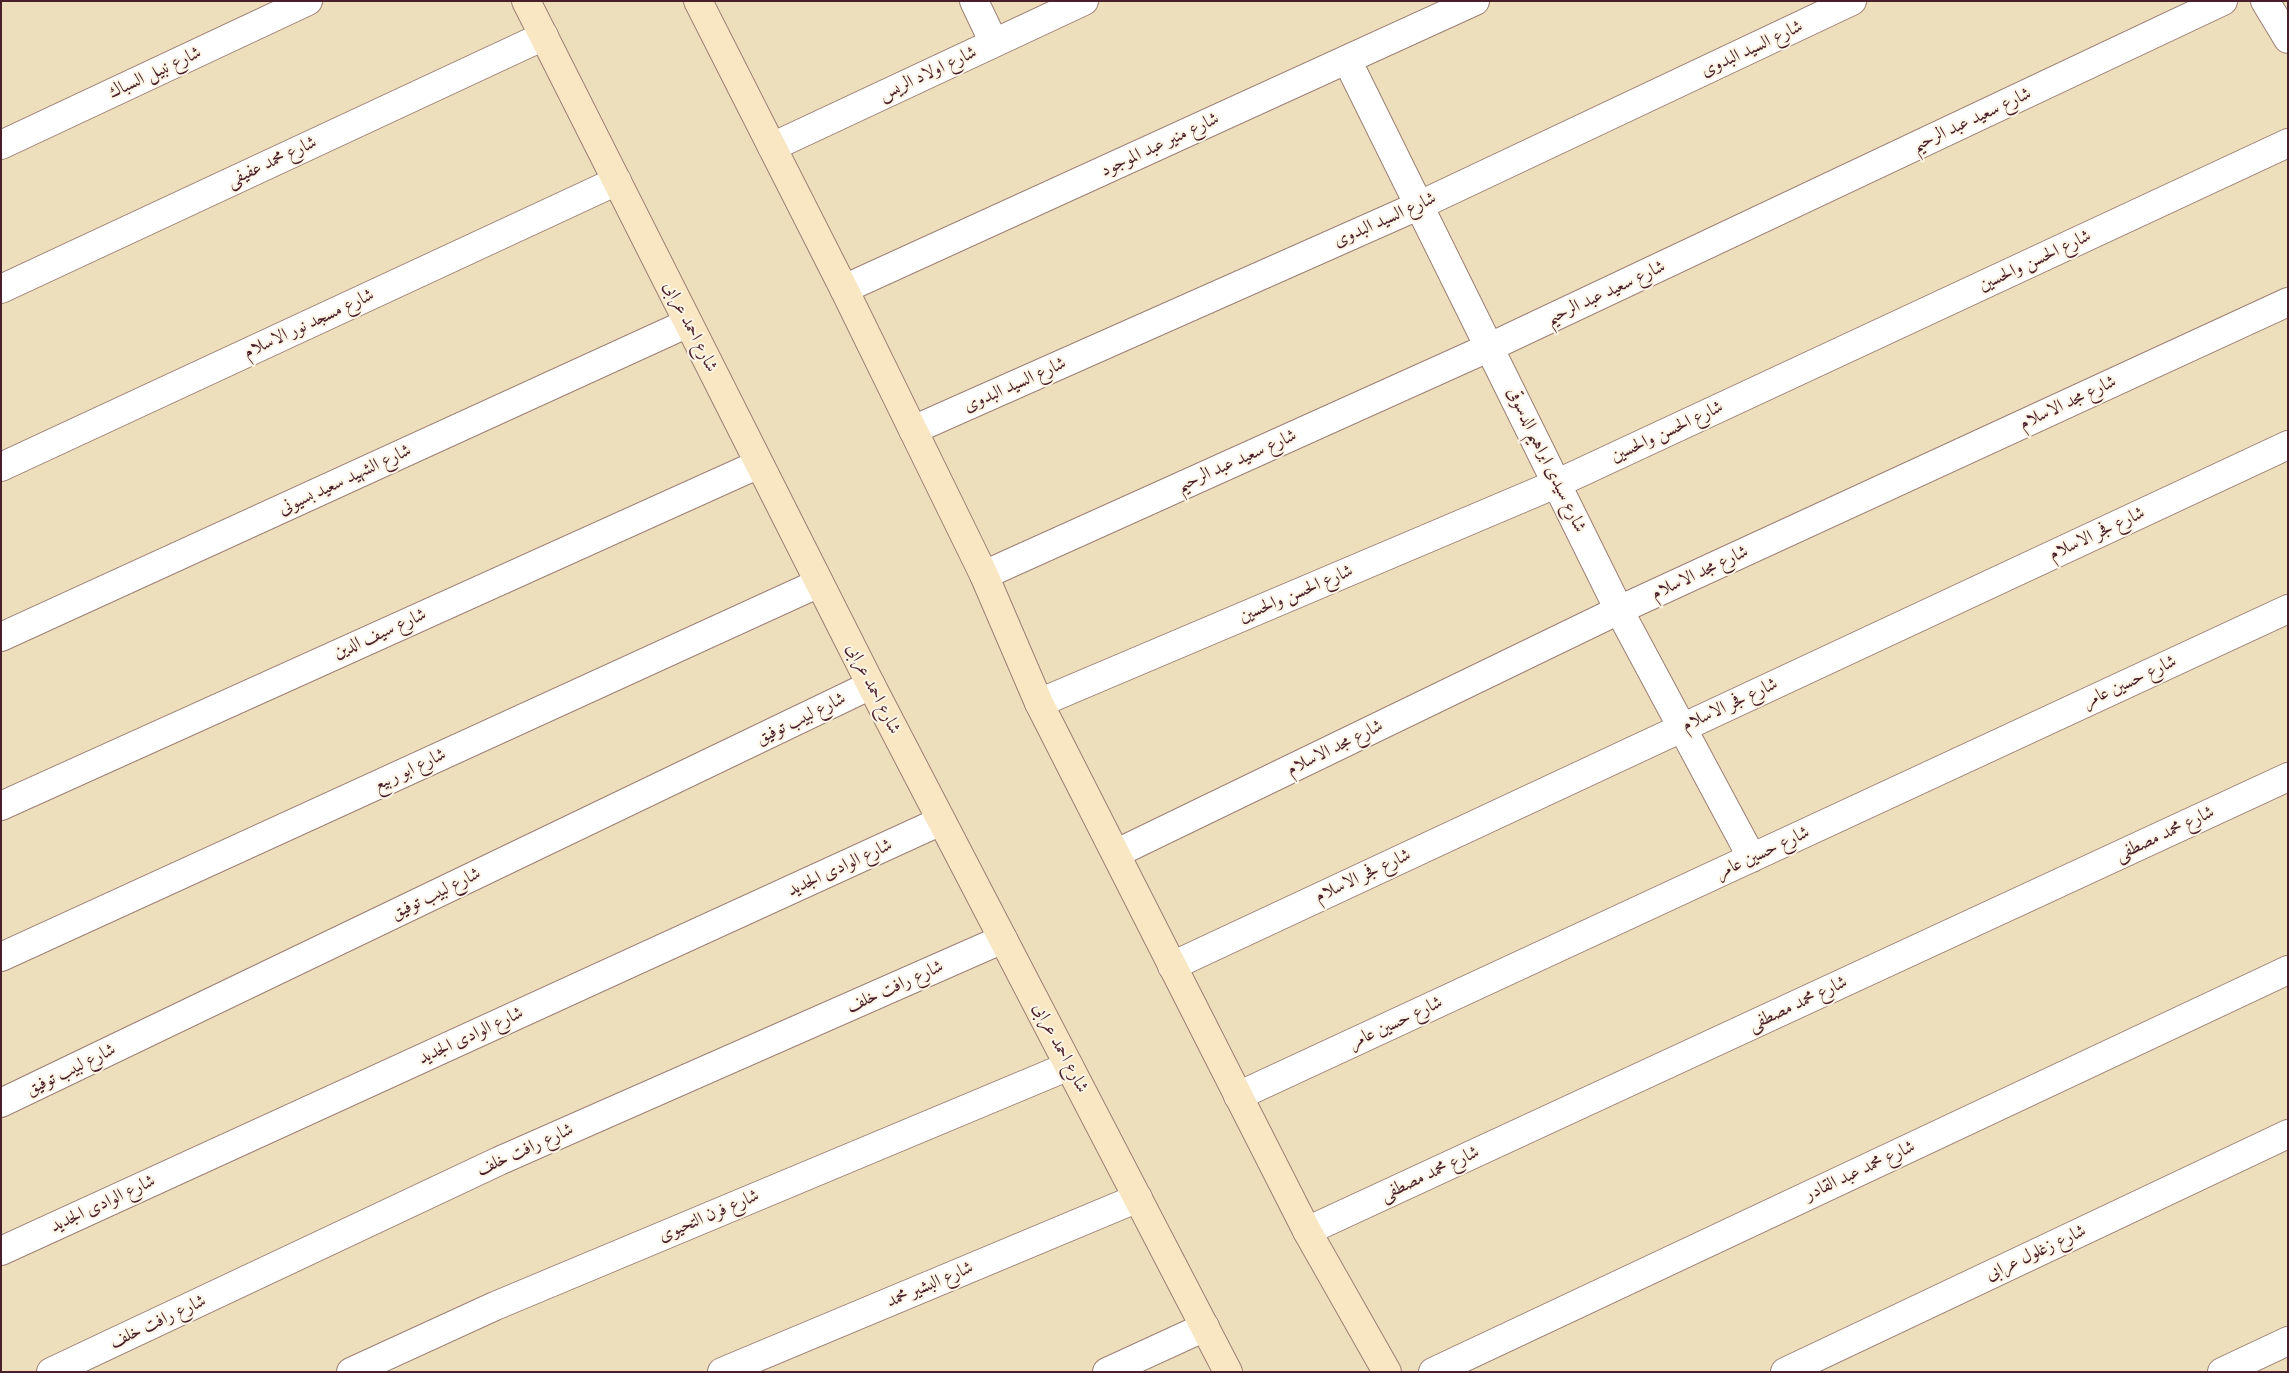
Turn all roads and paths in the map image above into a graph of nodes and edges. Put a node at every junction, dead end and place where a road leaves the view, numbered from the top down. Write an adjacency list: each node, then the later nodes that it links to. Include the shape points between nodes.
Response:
1 (308, 1): 15 (street, شارع نبيل السباك)
2 (526, 1): 10 (street, شارع احمد عرابى)
3 (974, 1): 12 (street)
4 (1084, 1): 12 (street, شارع اولاد الريس)
5 (1475, 1): 13 (street, شارع منير عبد الموجود)
6 (1852, 1): 18 (street, شارع السيد البدوى)
7 (2223, 1): 23 (street, شارع سعيد عبد الرحيم)
8 (2265, 1): 11 (street)
9 (706, 4): 16 (street)
10 (544, 36): 17 (street, شارع احمد عرابى); 19 (street, شارع محمد عفيفى)
11 (2288, 39)
12 (994, 43): 16 (street, شارع اولاد الريس)
13 (1347, 60): 18 (street, شارع سيدى ابراهيم الدسوقى); 20 (street, شارع منير عبد الموجود)
14 (2288, 143): 28 (street, شارع الحسن والحسين)
15 (1, 145)
16 (772, 147): 20 (street)
17 (617, 181): 22 (street, شارع احمد عرابى); 27 (street, شارع مسجد نور الاسلام)
18 (1420, 205): 23 (street, شارع سيدى ابراهيم الدسوقى); 24 (street, شارع السيد البدوى)
19 (1, 288)
20 (844, 289): 24 (street)
21 (2288, 302): 32 (street, شارع مجد الاسلام)
22 (688, 323): 26 (street, شارع احمد عرابى); 33 (street, شارع الشهيد سعيد بسيونى)
23 (1490, 348): 28 (street, شارع سيدى ابراهيم الدسوقى); 29 (street, شارع سعيد عبد الرحيم)
24 (913, 430): 29 (street)
25 (2288, 445): 36 (street, شارع فجر الاسلام)
26 (759, 464): 30 (street, شارع احمد عرابى); 38 (street, شارع سيف الدين)
27 (1, 467)
28 (1558, 483): 32 (street, شارع سيدى ابراهيم الدسوقى); 35 (street, شارع الحسن والحسين)
29 (984, 575): 35 (street)
30 (819, 583): 34 (street, شارع احمد عرابى); 43 (street, شارع ابو ربيع)
31 (2288, 609): 41 (street, شارع حسين عامر)
32 (1619, 610): 36 (street, شارع سيدى ابراهيم الدسوقى); 40 (street, شارع مجد الاسلام)
33 (1, 637)
34 (871, 685): 39 (street, شارع احمد عرابى); 48 (street, شارع لبيب توفيق)
35 (1039, 703): 40 (street)
36 (1683, 727): 41 (street, شارع سيدى ابراهيم الدسوقى); 44 (street, شارع فجر الاسلام)
37 (2288, 777): 51 (street, شارع محمد مصطفى)
38 (1, 806)
39 (941, 821): 42 (street, شارع احمد عرابى); 52 (street, شارع الوادى الجديد)
40 (1117, 853): 44 (street)
41 (1752, 858): 47 (street, شارع حسين عامر)
42 (1003, 939): 46 (street, شارع احمد عرابى); 55 (street, شارع رافت خلف, via 499,1161)
43 (1, 957)
44 (1172, 966): 47 (street)
45 (2288, 970): 61 (street, شارع محمد عبد القادر)
46 (1069, 1066): 50 (street, شارع احمد عرابى); 56 (street, شارع فرن التحيوى, via 495,1306)
47 (1238, 1096): 51 (street)
48 (1, 1104)
49 (2288, 1134): 62 (street, شارع زغلول عرابى)
50 (1138, 1198): 53 (street, شارع احمد عرابى); 57 (street, شارع البشير محمد)
51 (1307, 1231): 60 (street)
52 (1, 1251)
53 (1205, 1327): 58 (street); 59 (street, شارع احمد عرابى)
54 (2288, 1341): 63 (street)
55 (51, 1372)
56 (351, 1372)
57 (722, 1372)
58 (1107, 1372)
59 (1228, 1372)
60 (1388, 1372)
61 (1433, 1372)
62 (1785, 1372)
63 (2222, 1372)

